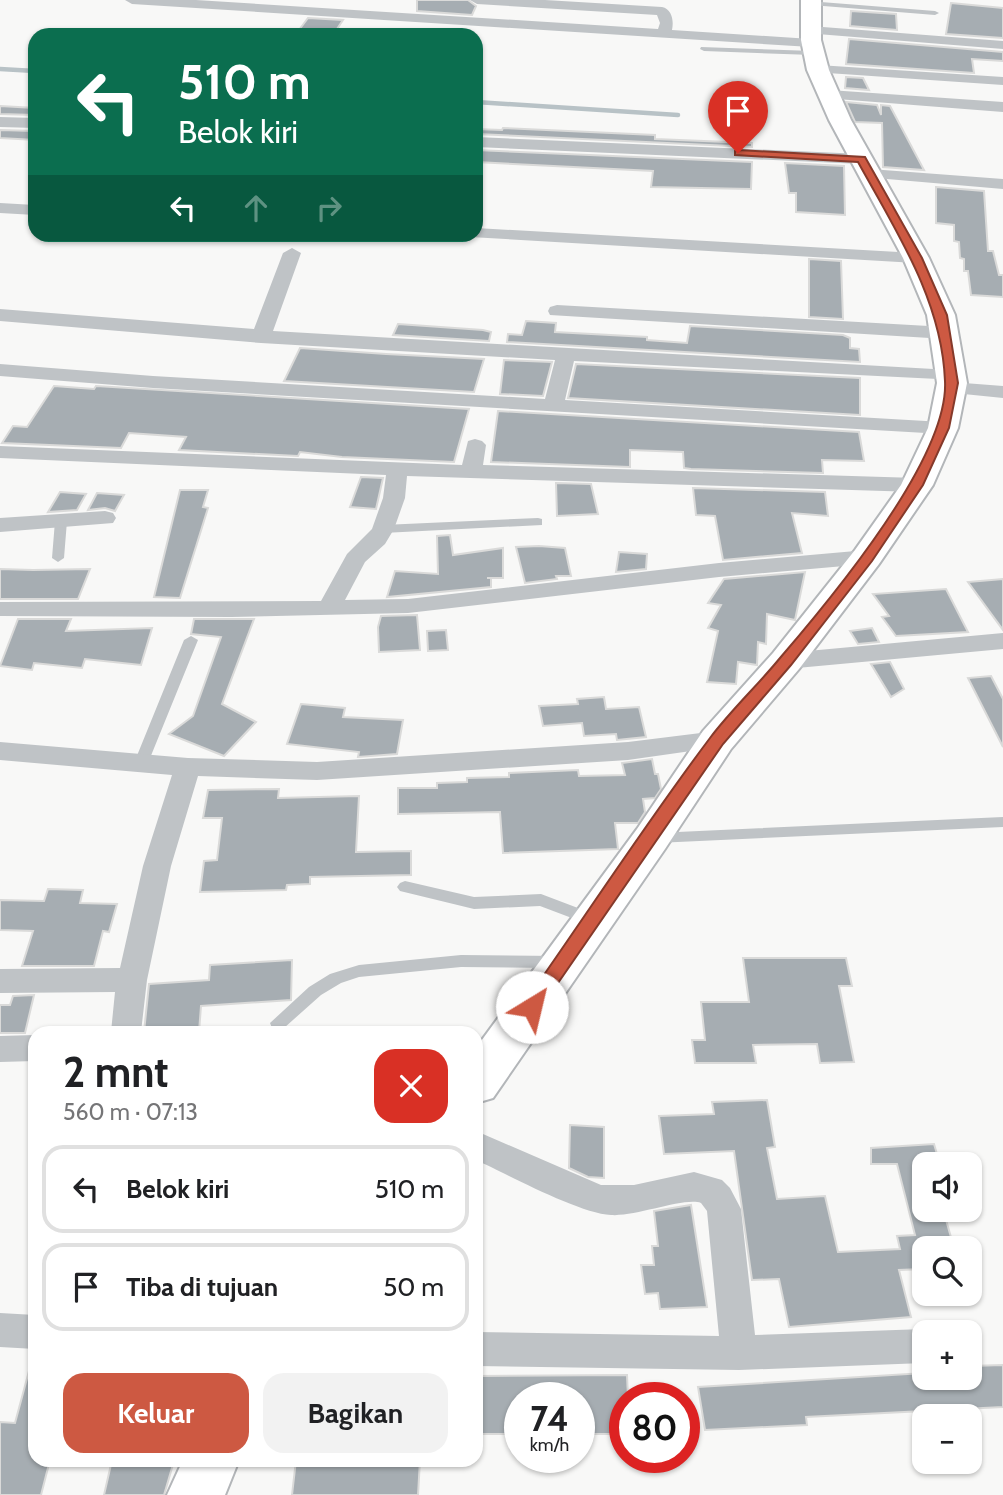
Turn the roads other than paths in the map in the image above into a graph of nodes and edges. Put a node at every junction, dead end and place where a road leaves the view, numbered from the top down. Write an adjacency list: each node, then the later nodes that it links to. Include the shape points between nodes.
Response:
1 (132, 0): 5 (street)
2 (477, 0): 3 (street)
3 (663, 5): 5 (street)
4 (935, 13): 6 (lane)
5 (664, 34): 6 (street)
6 (815, 42): 7 (street); 8 (lane); 9 (street); 10 (street); 14 (highway)
7 (1003, 45)
8 (704, 49)
9 (1003, 81)
10 (1003, 107)
11 (0, 121): 12 (street)
12 (28, 123)
13 (483, 142): 14 (street)
14 (866, 166): 15 (street); 20 (highway)
15 (1003, 184)
16 (0, 208): 17 (street)
17 (28, 210)
18 (483, 233): 20 (street)
19 (292, 253): 24 (street)
20 (916, 258): 23 (highway)
21 (557, 311): 23 (street)
22 (0, 315): 24 (street)
23 (946, 333): 27 (highway)
24 (261, 337): 25 (street)
25 (566, 355): 27 (street); 29 (street)
26 (0, 370): 29 (street)
27 (951, 382): 28 (street); 30 (highway)
28 (1003, 392)
29 (554, 405): 30 (street)
30 (943, 428): 35 (highway)
31 (475, 445): 34 (street)
32 (0, 452): 33 (street)
33 (397, 469): 34 (street); 40 (street, via 392,506)
34 (472, 471): 35 (street)
35 (917, 485): 42 (highway)
36 (105, 517): 37 (street)
37 (61, 521): 39 (street); 41 (lane)
38 (538, 522): 40 (lane)
39 (0, 524)
40 (383, 529): 44 (street, via 355,559)
41 (58, 558)
42 (867, 558): 44 (street, via 408,606); 47 (highway)
43 (0, 609): 44 (street)
44 (329, 609)
45 (191, 640): 50 (lane)
46 (1003, 641): 47 (street)
47 (786, 661): 48 (highway)
48 (717, 740): 51 (street, via 628,751 382,768); 53 (highway)
49 (0, 751): 50 (street)
50 (141, 762): 51 (street)
51 (188, 767): 57 (street, via 157,866)
52 (1003, 822): 53 (lane)
53 (651, 839): 55 (highway)
54 (405, 887): 55 (lane, via 474,903 541,900)
55 (593, 920): 56 (highway)
56 (564, 962): 59 (lane, via 461,961 359,971 315,991); 63 (highway)
57 (132, 980): 58 (street); 60 (street)
58 (0, 981)
59 (278, 1023)
60 (127, 1026)
61 (28, 1048): 62 (street)
62 (0, 1049)
63 (483, 1074)
64 (483, 1148): 69 (street, via 598,1199 615,1202 691,1187 715,1193 724,1209)
65 (0, 1330): 66 (street)
66 (28, 1332)
67 (912, 1346): 69 (street)
68 (483, 1349): 69 (street)
69 (739, 1353)
70 (208, 1467): 71 (highway)
71 (196, 1495)

